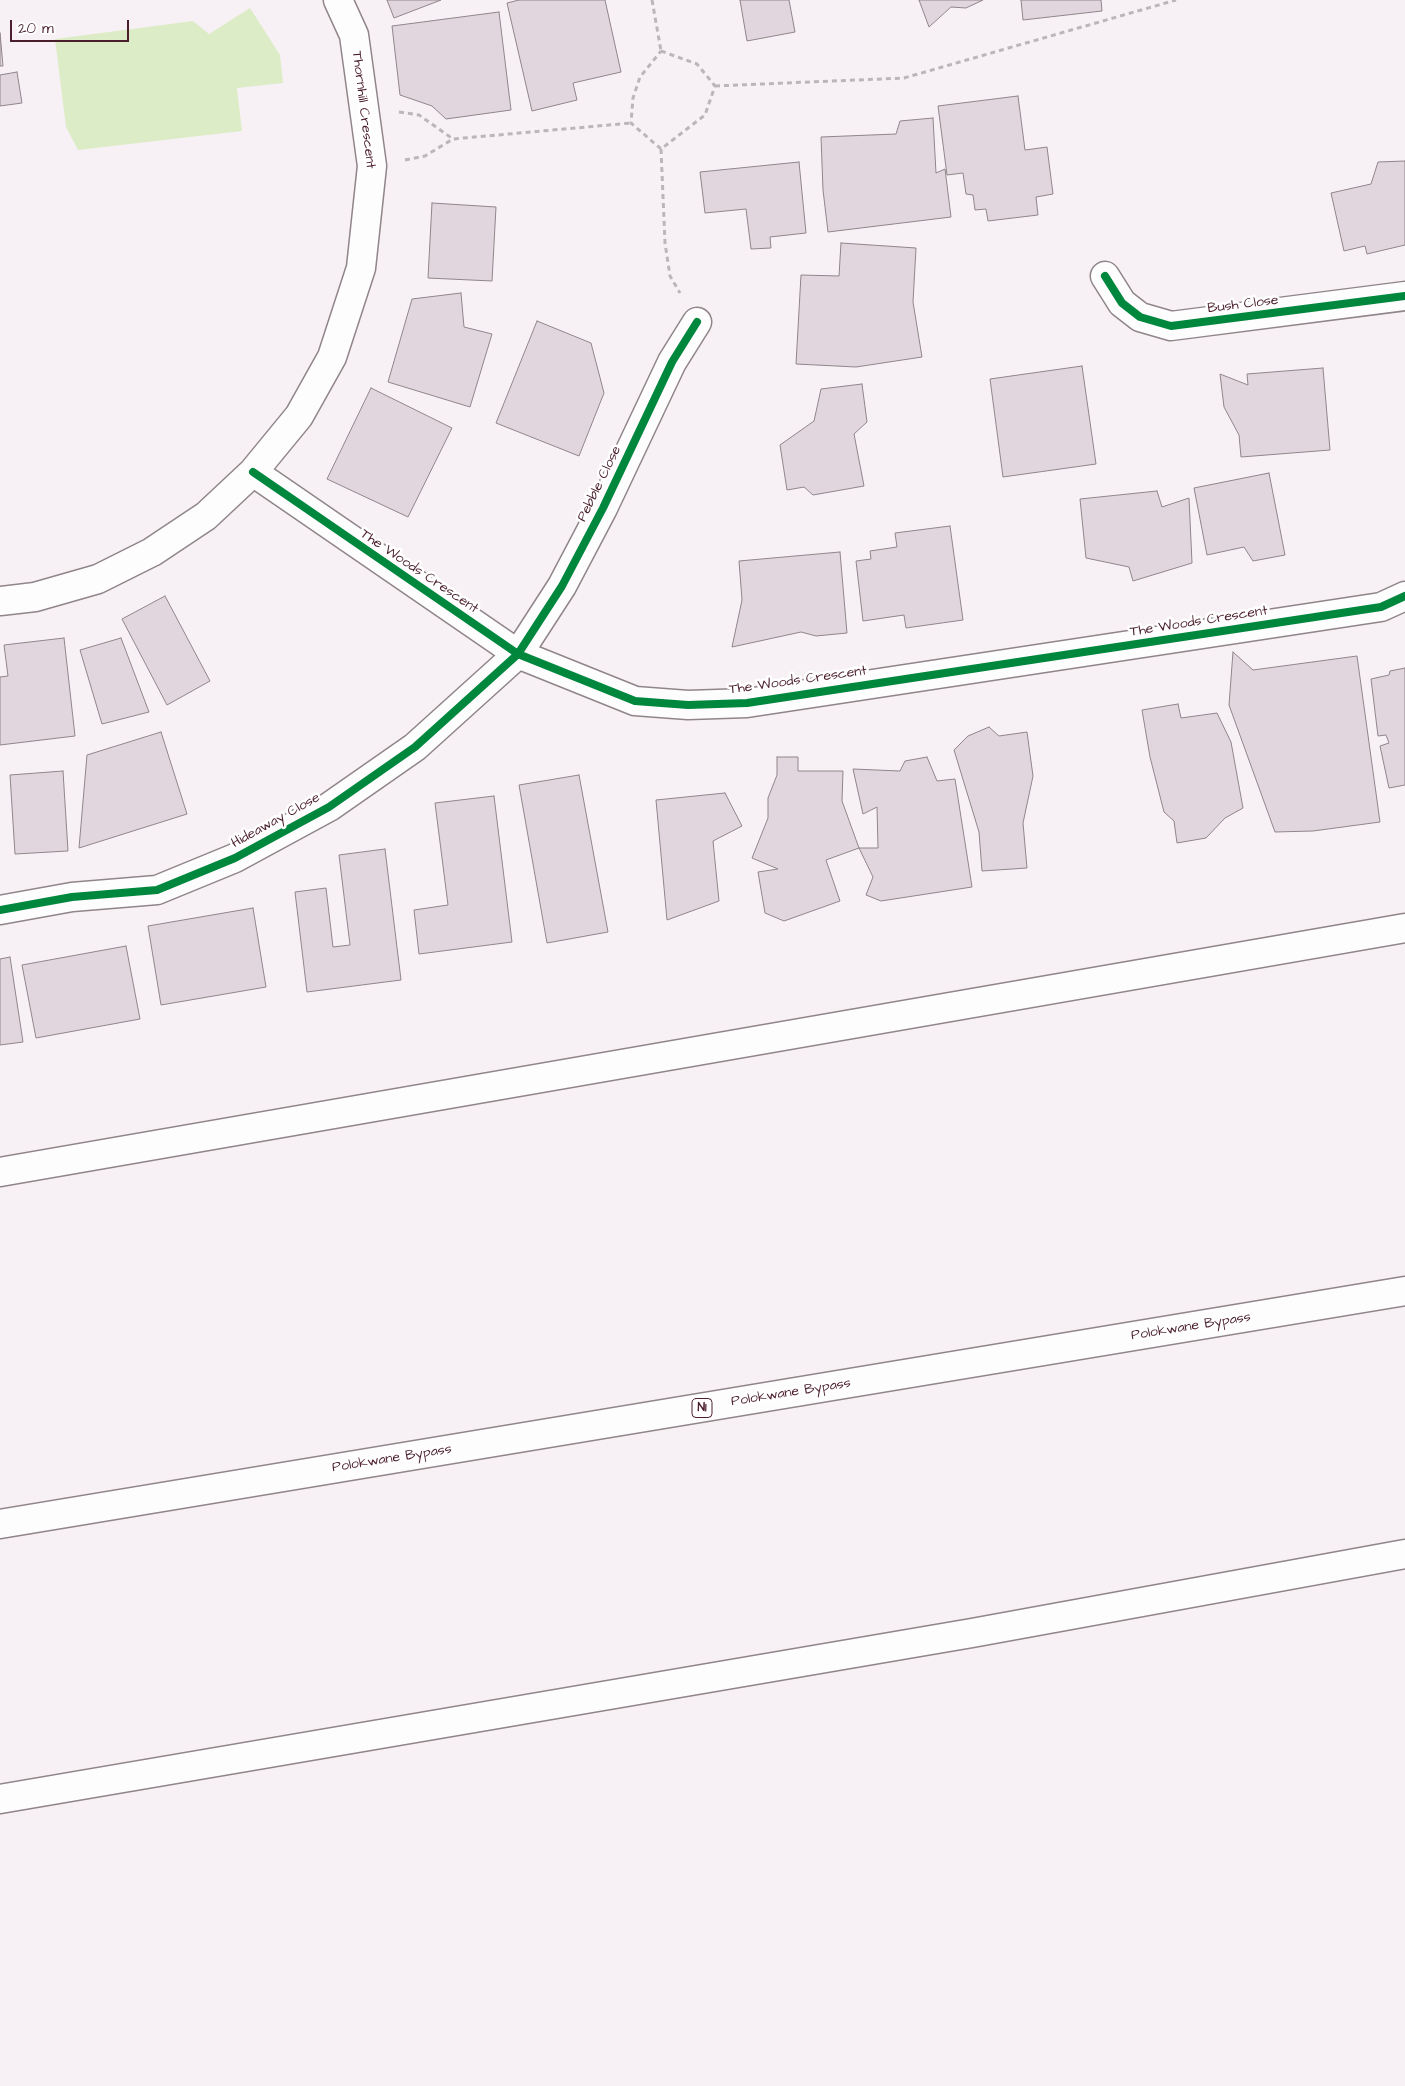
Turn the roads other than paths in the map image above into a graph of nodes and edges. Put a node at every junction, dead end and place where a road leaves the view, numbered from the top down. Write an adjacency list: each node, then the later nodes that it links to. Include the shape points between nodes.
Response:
1 (338, 0): 5 (main road, Thornhill Crescent, via 354,34 372,166 361,268 332,357 299,416)
2 (1105, 276): 3 (main road, Bush Close, via 1122,303 1140,316 1171,326)
3 (1405, 296)
4 (697, 322): 8 (main road, Pebble Close, via 672,362 562,586)
5 (253, 472): 7 (main road, Thornhill Crescent, via 206,516 152,552 98,578 35,597); 8 (main road, The Woods Crescent)
6 (1405, 596): 8 (main road, The Woods Crescent, via 1381,607 747,703 688,705 635,701)
7 (0, 601)
8 (518, 654): 9 (main road, Hideaway Close, via 415,747 329,807 235,858 157,890 72,897)
9 (0, 910)
10 (1405, 928): 11 (main road)
11 (0, 1172)
12 (1405, 1291): 13 (main road, Polokwane Bypass / N1)
13 (0, 1524)
14 (1405, 1554): 15 (main road, via 972,1633)
15 (0, 1799)

